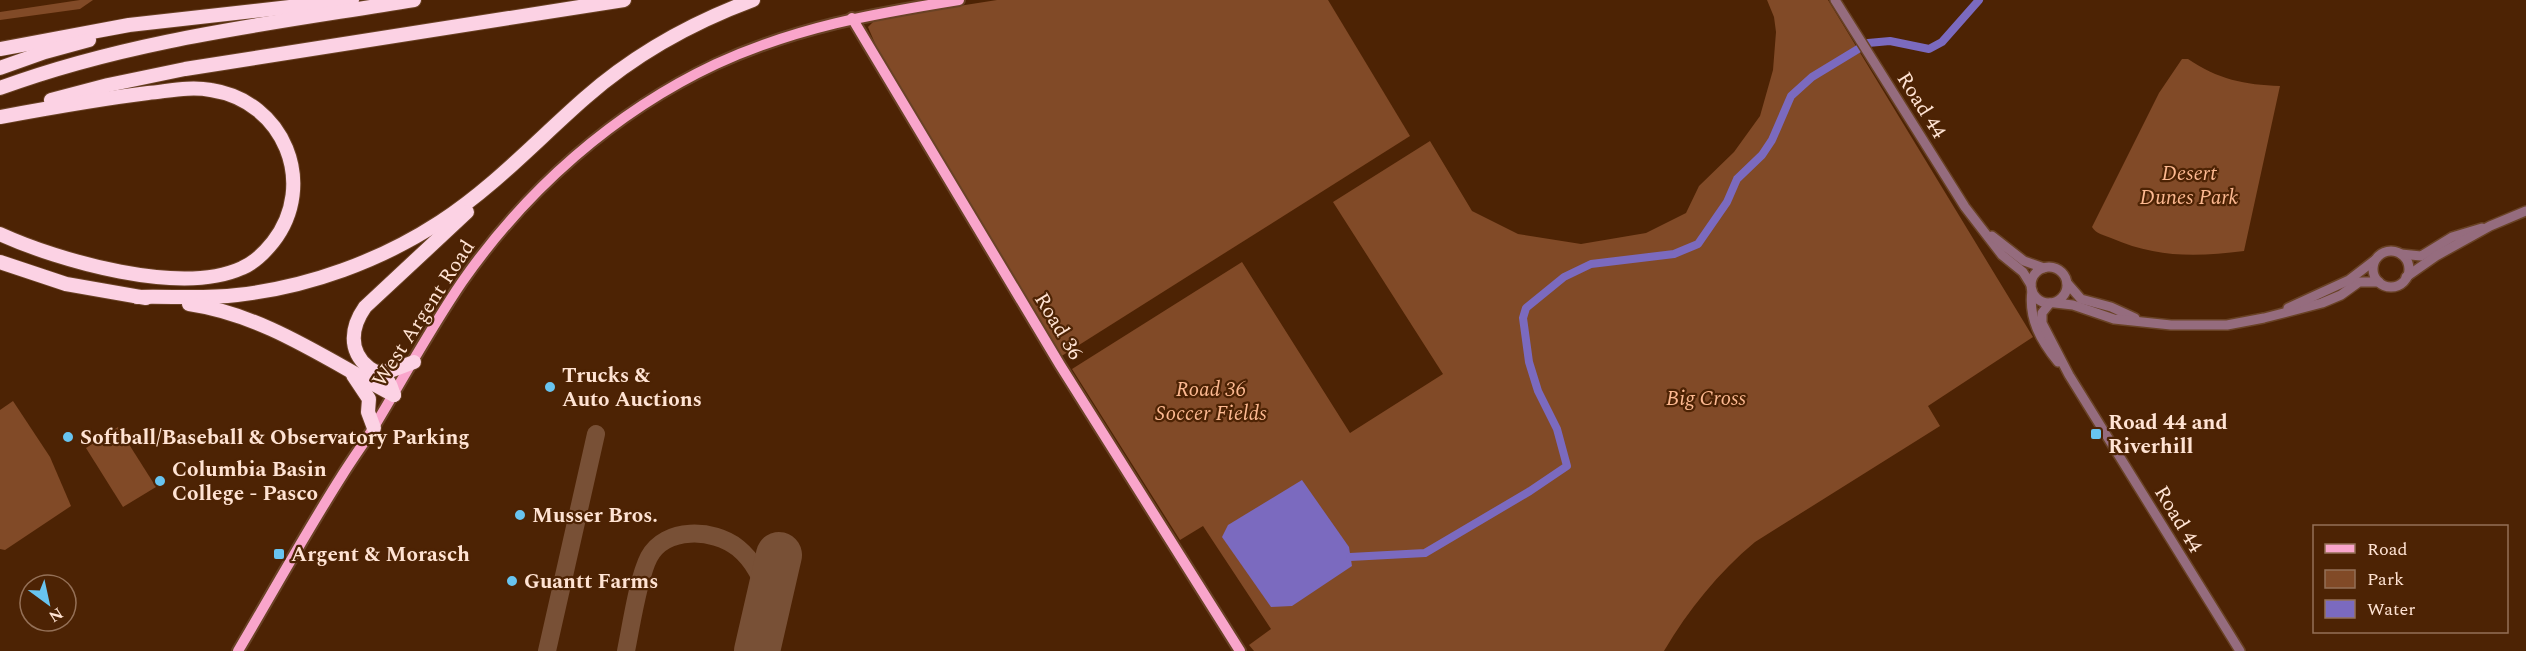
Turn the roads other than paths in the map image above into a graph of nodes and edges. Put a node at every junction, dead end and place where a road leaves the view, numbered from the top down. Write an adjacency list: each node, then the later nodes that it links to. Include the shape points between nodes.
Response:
1 (352, 0): 8 (highway)
2 (414, 0): 11 (highway, via 157,43 86,60)
3 (624, 0): 12 (highway, via 165,72)
4 (753, 0): 13 (highway, via 690,27 629,63 586,97)
5 (959, 0): 7 (main road, West Argent Road)
6 (1835, 0): 16 (street, Road 44, via 1955,193)
7 (852, 18): 30 (main road, West Argent Road, via 768,43 716,64 606,131 543,186 496,237 458,288); 37 (main road, Road 36, via 1060,365)
8 (158, 21): 9 (highway); 10 (highway)
9 (0, 49)
10 (0, 68)
11 (0, 88)
12 (0, 117): 17 (highway, via 106,98 190,88 211,90 232,94 265,115 284,140 293,170 292,203 283,229 266,251 244,268 216,277 189,279 88,265)
13 (509, 170): 26 (highway, via 441,222 354,266 236,296); 31 (highway, via 365,307 353,332 356,352)
14 (2526, 211): 15 (street)
15 (2490, 226): 18 (street, via 2452,237 2421,256); 22 (street)
16 (1981, 227): 21 (street, Road 44, via 2019,258); 25 (street, Road 44, via 2002,255 2023,272)
17 (0, 234)
18 (2401, 254): 19 (street, via 2385,252); 22 (street, via 2408,265)
19 (2375, 260): 23 (street, via 2373,270); 28 (street, via 2349,280)
20 (0, 262): 26 (highway, via 66,284)
21 (2044, 268): 24 (street, via 2060,271); 25 (street, via 2035,275)
22 (2406, 277): 23 (street, via 2401,284 2392,286)
23 (2379, 282): 28 (street, via 2359,282 2333,299)
24 (2067, 283): 27 (street, via 2063,297); 29 (street, via 2080,299)
25 (2031, 287): 27 (street, via 2037,298); 33 (street, Road 44, via 2031,311 2037,331)
26 (137, 297): 32 (highway, via 248,318 300,342)
27 (2052, 303): 29 (street, via 2114,319); 33 (street, Road 44, via 2042,313 2042,323)
28 (2273, 316): 29 (street, via 2227,325)
29 (2143, 321)
30 (414, 362): 31 (highway); 34 (main road, West Argent Road)
31 (376, 372): 34 (highway, via 388,380)
32 (351, 373): 34 (highway); 35 (highway, via 369,399 368,412)
33 (2069, 375): 38 (street, Road 44)
34 (394, 395): 35 (main road, West Argent Road)
35 (374, 428): 36 (main road, West Argent Road)
36 (238, 651)
37 (1240, 651)
38 (2240, 651)

